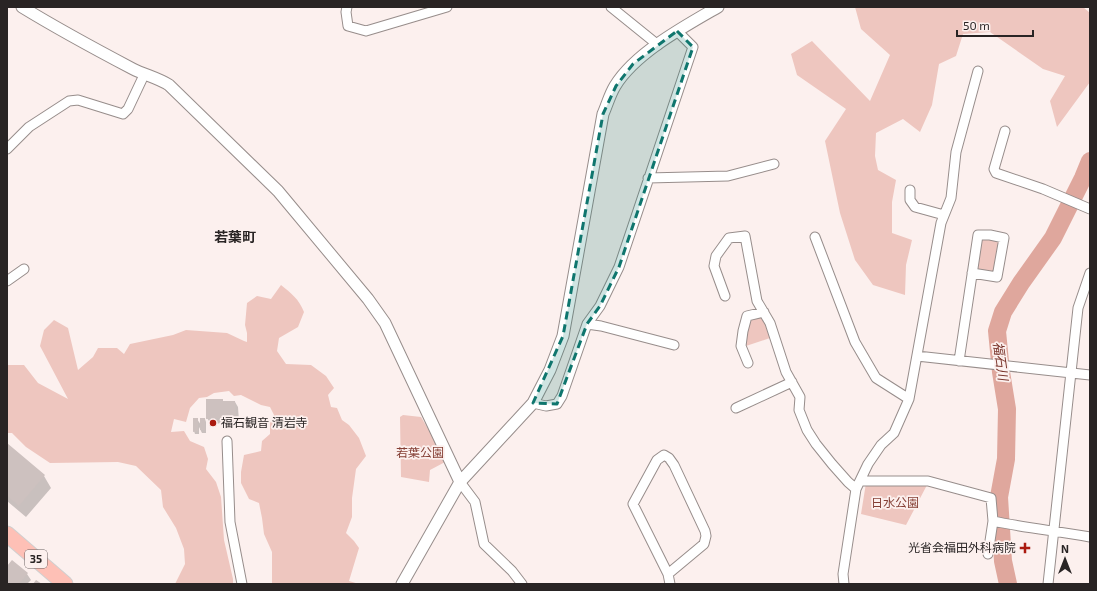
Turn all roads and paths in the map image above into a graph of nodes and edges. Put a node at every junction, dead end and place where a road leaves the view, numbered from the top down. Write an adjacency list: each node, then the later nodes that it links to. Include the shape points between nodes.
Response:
1 (22, 7): 9 (street, via 68,35)
2 (347, 7): 3 (street, via 348,26 366,31)
3 (447, 7)
4 (612, 7): 7 (street)
5 (718, 7): 6 (street)
6 (676, 31): 7 (street); 13 (street, via 692,47)
7 (658, 45): 33 (street, via 633,64 616,86 603,114 563,336 550,370)
8 (978, 71): 16 (street, via 956,152 951,198)
9 (144, 75): 11 (street, via 128,109 123,114 78,100 70,101 29,127); 36 (street, via 169,85 278,191 368,300 388,330)
10 (1005, 131): 15 (street, via 994,169 996,173)
11 (7, 149)
12 (774, 164): 13 (street, via 728,176)
13 (648, 178): 24 (street, via 618,267 600,306)
14 (910, 190): 16 (street, via 910,200 915,207)
15 (1090, 209)
16 (944, 215): 26 (street)
17 (815, 237): 32 (street, via 854,342 876,378)
18 (24, 269): 21 (street)
19 (972, 273): 19 (street, via 978,235 1004,238 997,277); 27 (street)
20 (1090, 274): 29 (street, via 1078,308)
21 (7, 281)
22 (725, 296): 23 (street, via 714,266 716,256 729,238 745,236 758,301)
23 (764, 312): 28 (street, via 747,316 741,346); 31 (street)
24 (587, 324): 25 (street); 33 (street, via 557,404 546,406)
25 (674, 345)
26 (917, 356): 27 (street); 32 (street)
27 (959, 361): 29 (street)
28 (748, 363)
29 (1071, 374): 30 (street); 39 (street)
30 (1090, 375)
31 (792, 382): 34 (street); 37 (street, via 800,397 799,410 807,430 848,482)
32 (909, 399): 37 (street, via 894,433 868,464)
33 (533, 403): 36 (street)
34 (736, 408)
35 (227, 441): 45 (street, via 230,522)
36 (460, 482): 46 (street); 47 (street, via 475,502 484,544)
37 (858, 485): 38 (street, via 928,481 991,498); 49 (street, via 843,574)
38 (993, 522): 39 (street); 42 (street)
39 (1055, 530): 41 (street); 50 (street)
40 (7, 534): 44 (highway, 35)
41 (1090, 537)
42 (988, 554)
43 (668, 574): 43 (street, via 632,504 657,460 664,455 674,465 706,536 704,544); 48 (street)
44 (65, 584)
45 (242, 584)
46 (402, 584)
47 (522, 584)
48 (670, 584)
49 (844, 584)
50 (1048, 584)

